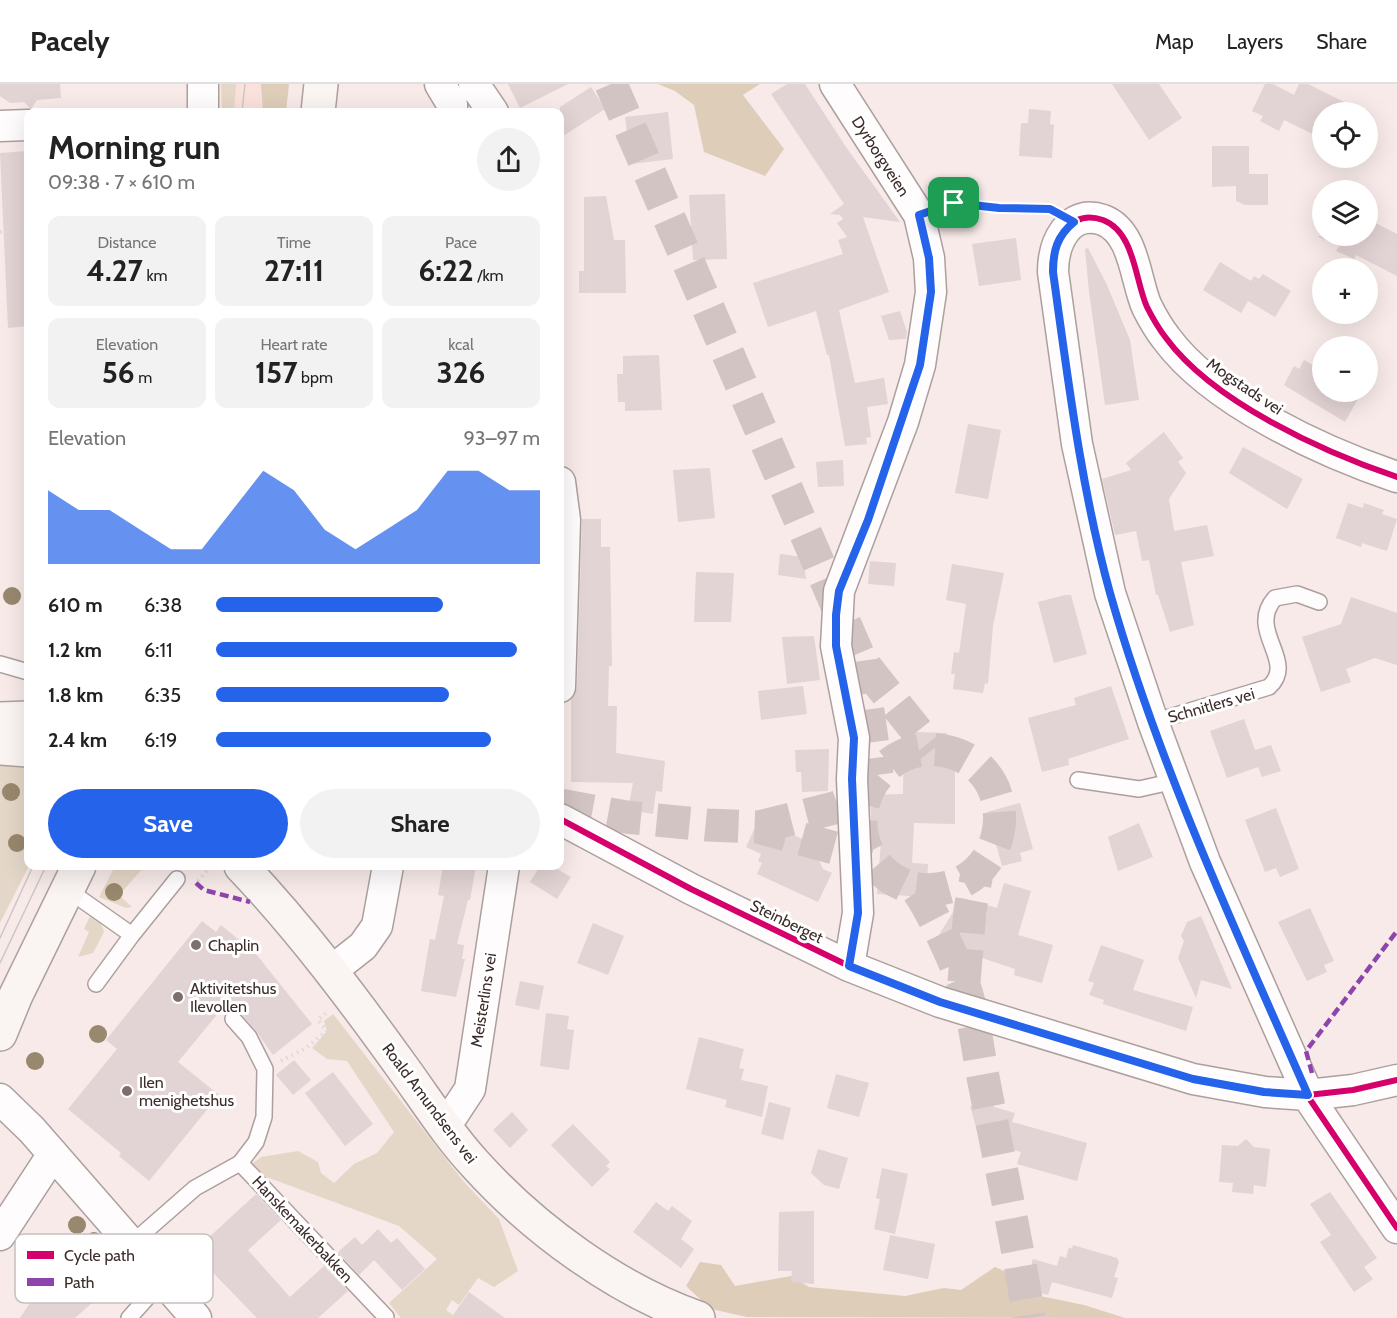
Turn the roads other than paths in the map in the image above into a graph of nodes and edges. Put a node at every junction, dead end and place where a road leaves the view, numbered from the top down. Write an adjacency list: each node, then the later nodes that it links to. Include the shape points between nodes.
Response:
1 (203, 84): 6 (street)
2 (321, 84): 7 (street)
3 (440, 84): 8 (street)
4 (474, 84): 9 (street)
5 (835, 84): 33 (street, Dyrborgveien, via 919,215 929,258 931,292 920,365 868,520 839,591 836,615 836,646 854,738 858,913)
6 (203, 108)
7 (318, 108)
8 (452, 108)
9 (491, 108)
10 (24, 125): 11 (street)
11 (0, 126)
12 (1079, 221): 13 (street, Mogstads vei, via 1103,220 1121,234 1147,306 1166,339 1199,373 1259,415 1358,464); 21 (street, Schnitlers vei, via 1058,240 1053,256 1077,444 1110,593)
13 (1397, 477)
14 (564, 512): 15 (street)
15 (564, 553)
16 (1319, 602): 21 (lane, Schnitlers vei, via 1297,594 1275,598 1268,605 1265,624 1280,665 1280,674 1269,687)
17 (0, 664): 18 (lane)
18 (24, 671)
19 (24, 718): 20 (street)
20 (0, 719)
21 (1153, 722): 25 (street, Schnitlers vei)
22 (0, 748): 23 (street)
23 (24, 750)
24 (1078, 780): 25 (lane, via 1139,789)
25 (1175, 782): 39 (street, Schnitlers vei, via 1205,862)
26 (564, 821): 33 (street, Steinberget)
27 (387, 870): 34 (street, via 377,926 363,946)
28 (503, 870): 41 (street, Meisterlins vei, via 470,1089)
29 (250, 872): 34 (street, Roald Amundsens vei)
30 (74, 878): 32 (lane); 37 (street)
31 (177, 879): 32 (lane)
32 (132, 935): 35 (lane)
33 (849, 966): 39 (street, Steinberget, via 940,1002 1193,1079 1264,1092)
34 (330, 972): 41 (street, Roald Amundsens vei)
35 (96, 984)
36 (233, 1019): 43 (lane, via 249,1037 265,1069 264,1117 256,1142)
37 (0, 1034)
38 (1397, 1080): 39 (street, Steinberget)
39 (1308, 1095): 44 (street, Schnitlers vei)
40 (0, 1098): 42 (street)
41 (445, 1128): 53 (street, Roald Amundsens vei, via 497,1187 541,1228 661,1304)
42 (53, 1154): 45 (street); 47 (street)
43 (240, 1162): 46 (lane, Hanskemakerbakken, via 195,1188); 50 (lane, Hanskemakerbakken)
44 (1397, 1228)
45 (122, 1234)
46 (142, 1234)
47 (0, 1235)
48 (143, 1303): 51 (lane)
49 (183, 1303): 52 (street)
50 (386, 1317)
51 (129, 1318)
52 (196, 1318)
53 (698, 1318)

